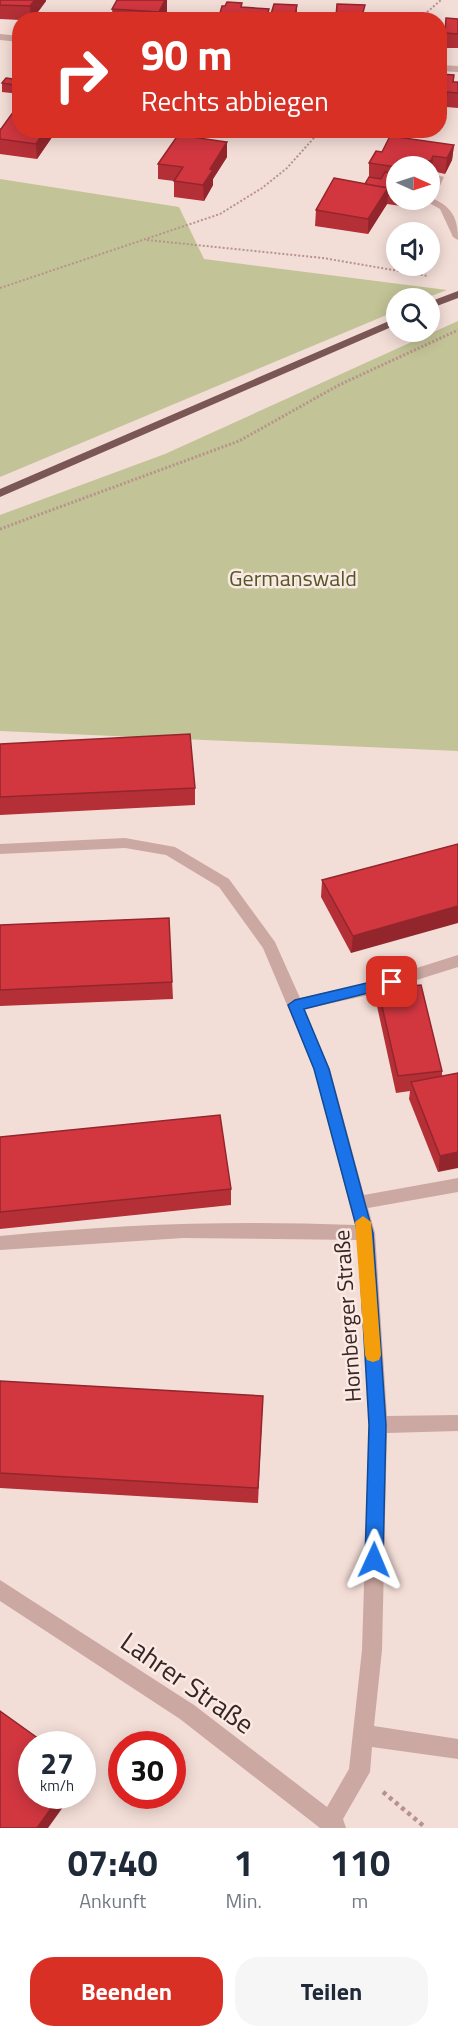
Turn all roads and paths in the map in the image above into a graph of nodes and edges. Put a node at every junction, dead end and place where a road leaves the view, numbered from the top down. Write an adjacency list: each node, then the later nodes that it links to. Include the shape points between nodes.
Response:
1 (441, 0): 2 (path)
2 (427, 12)
3 (314, 138): 6 (path, via 287,168 220,214)
4 (440, 205): 5 (street)
5 (458, 237)
6 (143, 239): 7 (path, via 323,258); 8 (path)
7 (435, 278)
8 (0, 288)
9 (458, 294): 10 (main road)
10 (440, 301)
11 (386, 325): 13 (main road)
12 (458, 330): 14 (path, via 339,385 238,441)
13 (0, 493)
14 (0, 529)
15 (0, 849): 17 (street, Hornberger Straße, via 125,843 170,851 224,883 270,946)
16 (458, 961): 17 (street, via 369,989)
17 (295, 1005): 19 (street, Hornberger Straße, via 322,1069)
18 (458, 1185): 19 (street)
19 (358, 1203): 20 (street, Hornberger Straße)
20 (366, 1233): 21 (street, via 278,1228); 23 (street, Hornberger Straße)
21 (0, 1243)
22 (458, 1423): 23 (street)
23 (378, 1425): 25 (street, Hornberger Straße, via 372,1650)
24 (0, 1590): 28 (street, Lahrer Straße, via 188,1712)
25 (363, 1735): 26 (street); 27 (street, Hornberger Straße)
26 (458, 1749)
27 (359, 1772): 28 (street, Hornberger Straße); 29 (path)
28 (334, 1825)
29 (426, 1828)

